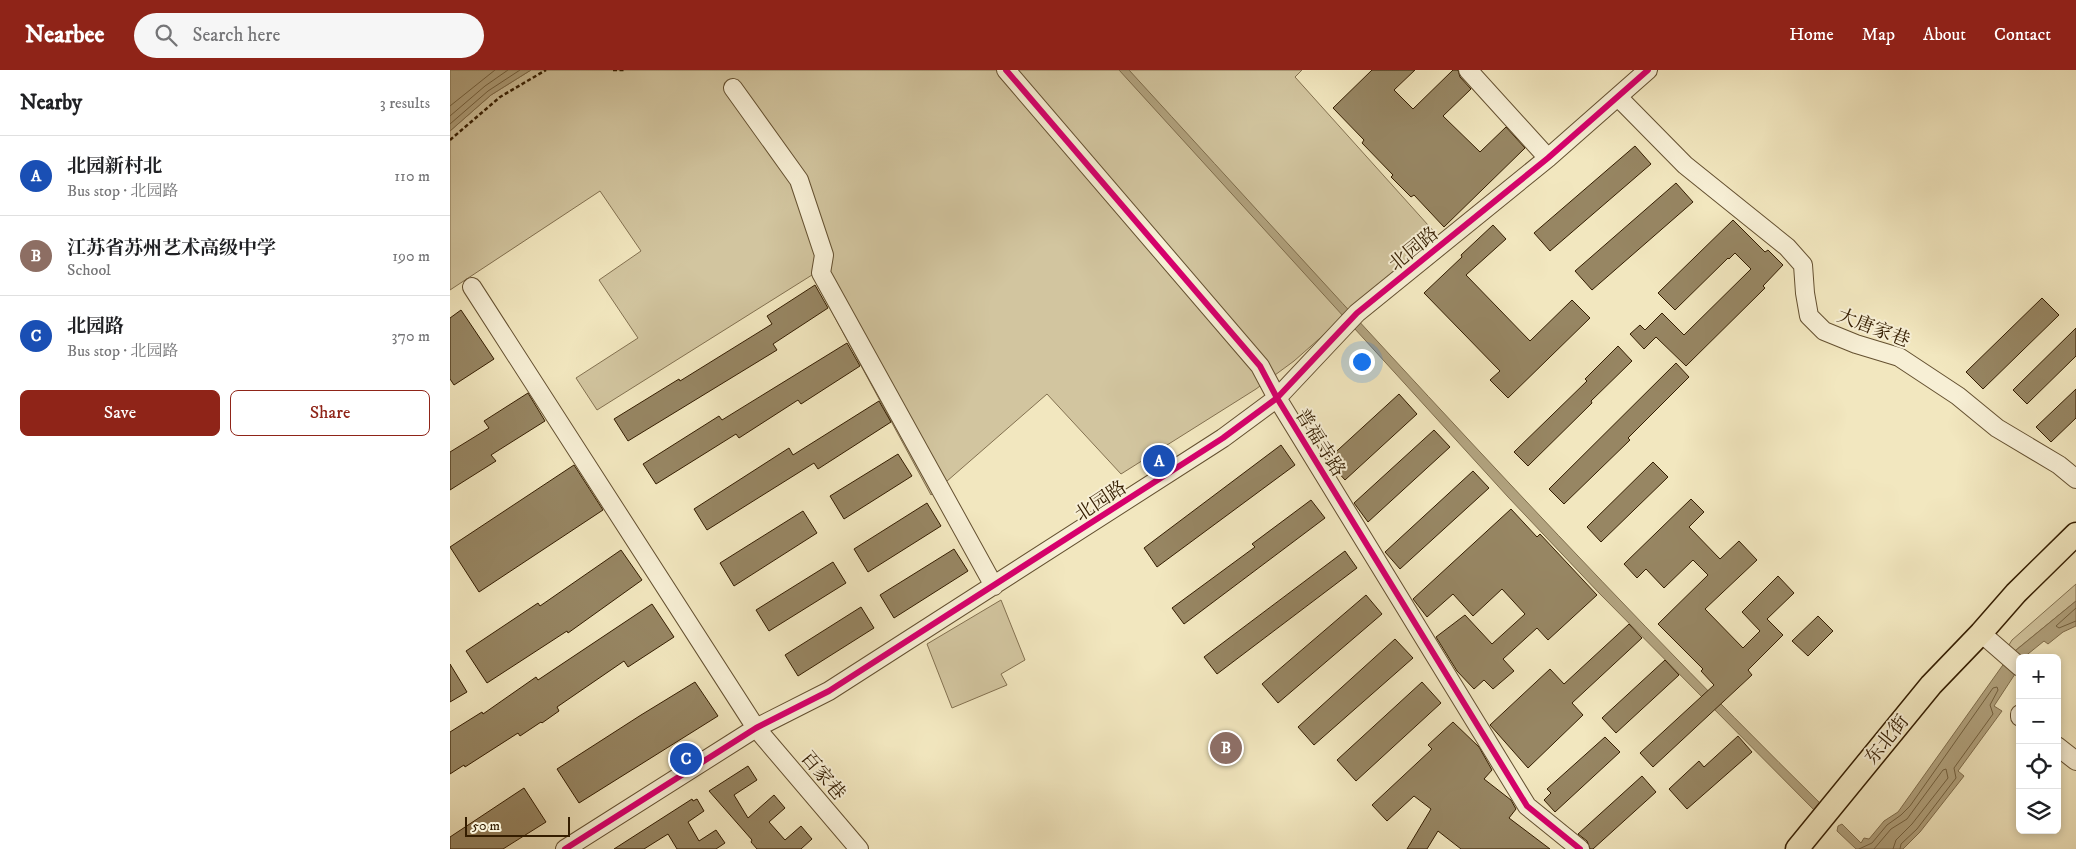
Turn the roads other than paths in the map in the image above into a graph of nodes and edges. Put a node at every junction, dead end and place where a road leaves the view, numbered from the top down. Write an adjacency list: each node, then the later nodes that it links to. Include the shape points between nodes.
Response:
1 (1006, 70): 8 (street, 普福寺路, via 1260,366)
2 (1468, 70): 6 (street)
3 (1648, 70): 5 (street, 北园路)
4 (733, 88): 12 (street, via 798,180 824,254 821,273)
5 (1618, 97): 6 (street, 北园路); 9 (street, 大唐家巷, via 1685,165 1798,259 1803,265 1809,316 1824,331 1899,357 1958,396 1997,428 2059,465)
6 (1548, 158): 8 (street, 北园路, via 1352,318)
7 (472, 287): 15 (street, 百家巷)
8 (1277, 398): 12 (street, 北园路, via 1208,448); 20 (street, 普福寺路, via 1526,806)
9 (2076, 479)
10 (2076, 534): 13 (main road, 东北街)
11 (2076, 553): 13 (main road, 东北街)
12 (994, 586): 15 (street, 北园路, via 829,691)
13 (1980, 633): 14 (street); 21 (main road, 东北街, via 1915,703)
14 (2014, 662)
15 (756, 728): 18 (street, 北园路); 19 (street, 百家巷)
16 (2061, 749): 17 (street)
17 (2076, 761)
18 (565, 849)
19 (859, 849)
20 (1580, 849)
21 (1797, 849)

